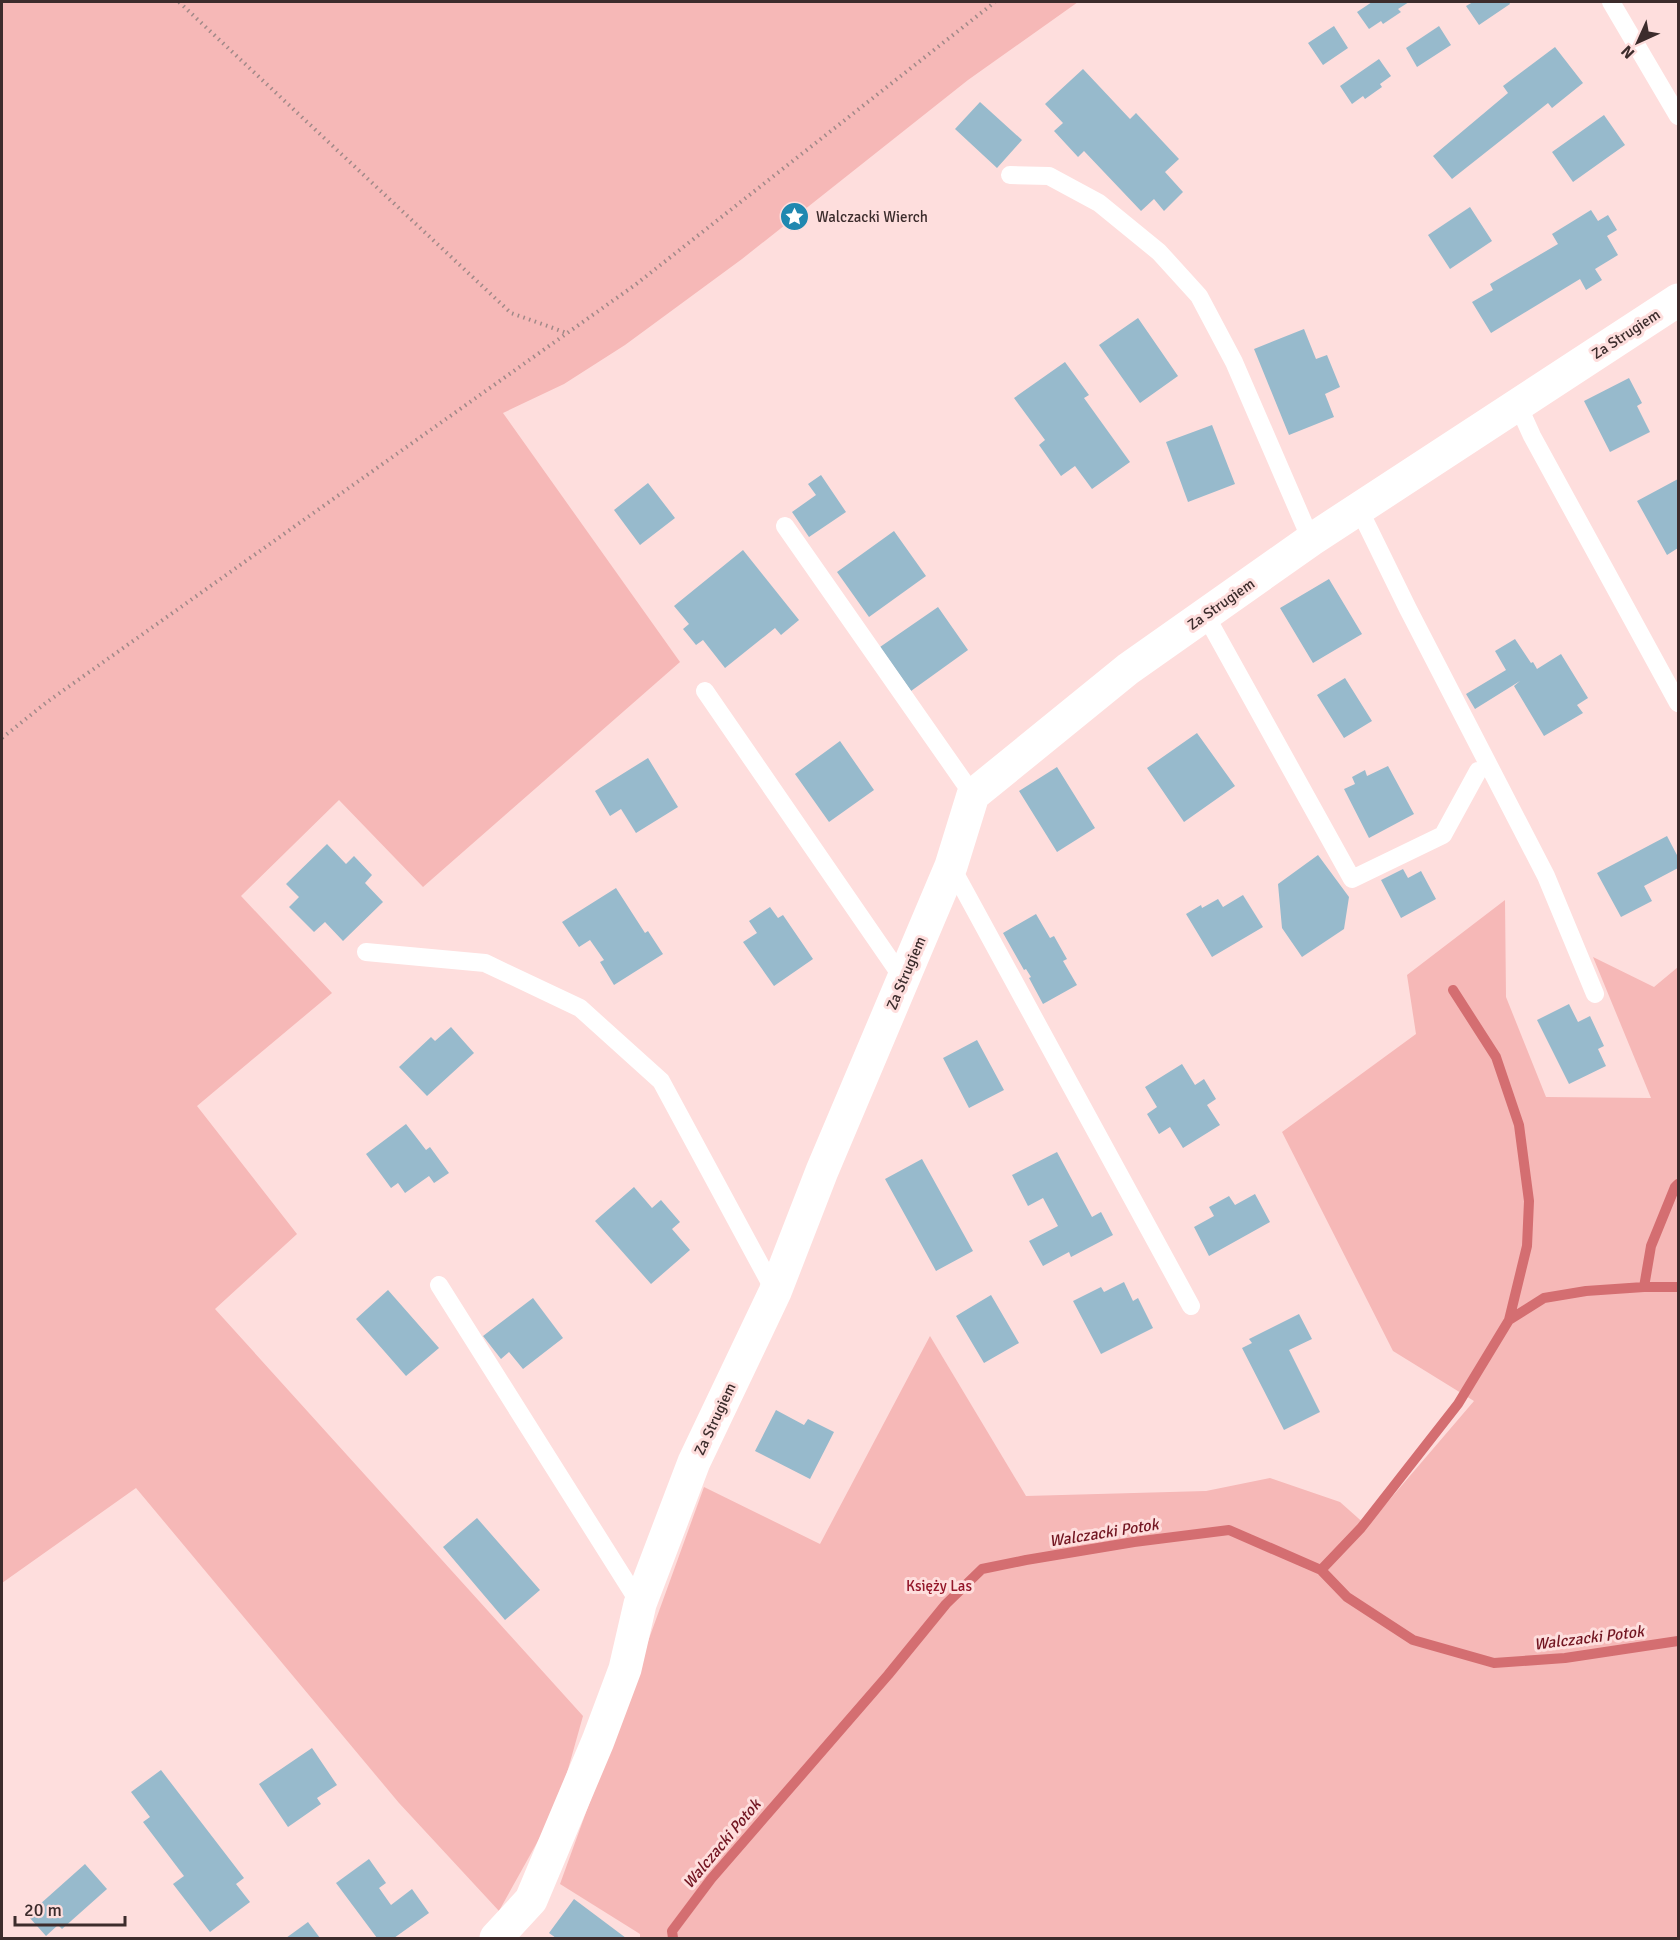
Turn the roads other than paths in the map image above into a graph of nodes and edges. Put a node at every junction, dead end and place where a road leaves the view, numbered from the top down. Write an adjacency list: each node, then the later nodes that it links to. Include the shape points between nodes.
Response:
1 (1611, 2): 2 (lane)
2 (1678, 116)
3 (1010, 175): 8 (lane, via 1049,177 1099,203 1159,252 1199,296 1234,362)
4 (1678, 300): 5 (street, Za Strugiem)
5 (1518, 405): 6 (street, Za Strugiem); 11 (lane)
6 (1359, 509): 8 (street, Za Strugiem); 17 (lane, via 1546,876)
7 (786, 526): 13 (lane)
8 (1311, 540): 9 (street, Za Strugiem)
9 (1206, 616): 12 (lane, via 1352,879 1443,835); 13 (street, Za Strugiem, via 1128,669)
10 (705, 691): 16 (lane)
11 (1678, 703)
12 (1478, 771)
13 (973, 795): 14 (street, Za Strugiem)
14 (951, 866): 16 (street, Za Strugiem); 20 (lane)
15 (366, 952): 19 (lane, via 485,963 579,1008 661,1081)
16 (904, 980): 19 (street, Za Strugiem)
17 (1595, 994)
18 (439, 1285): 21 (lane)
19 (775, 1292): 21 (street, Za Strugiem, via 694,1462)
20 (1191, 1306)
21 (640, 1604): 22 (street, Za Strugiem, via 621,1680 531,1900)
22 (496, 1938)

